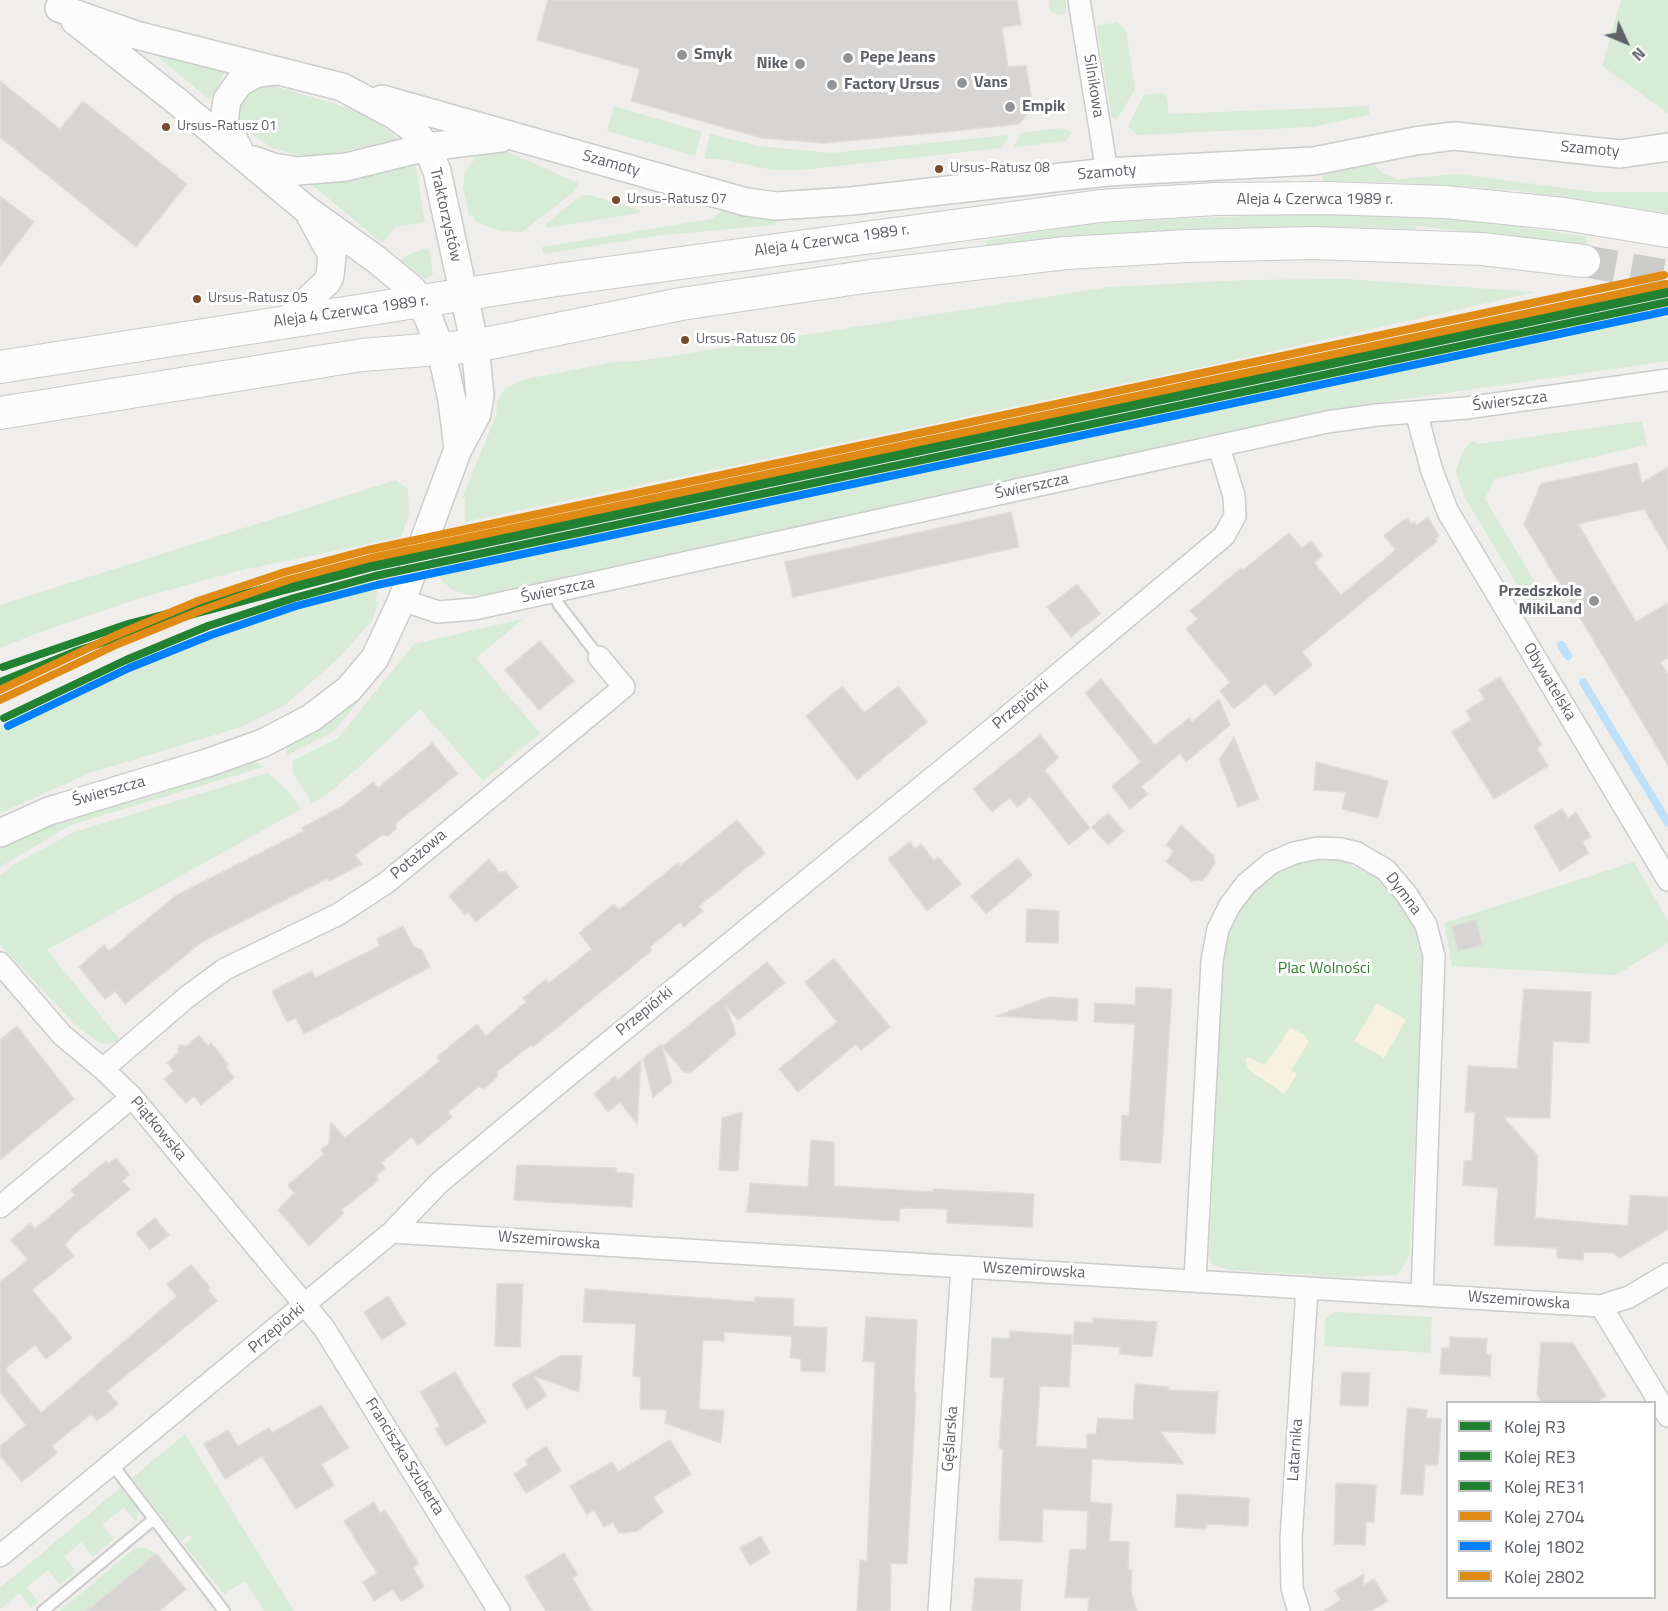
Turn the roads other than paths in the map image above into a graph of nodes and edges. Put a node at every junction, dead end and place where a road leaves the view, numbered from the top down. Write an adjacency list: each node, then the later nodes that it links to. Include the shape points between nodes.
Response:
1 (1079, 0): 10 (street, Silnikowa)
2 (54, 4): 3 (street, Traktorzystów, via 136,35); 9 (street, Traktorzystów)
3 (278, 71): 4 (street, Traktorzystów); 9 (street, Traktorzystów, via 257,73 239,83 227,100 224,121)
4 (342, 87): 5 (street, Szamoty); 7 (street, Traktorzystów, via 394,115 412,128)
5 (517, 137): 6 (street, Szamoty); 10 (street, Szamoty, via 746,202 776,206)
6 (473, 141): 7 (street, Szamoty); 11 (street, via 453,159)
7 (427, 147): 9 (street, Szamoty, via 346,167 298,171); 11 (street, Traktorzystów)
8 (1668, 147): 10 (street, Szamoty, via 1620,154 1454,136 1314,161)
9 (244, 157): 12 (street, Traktorzystów)
10 (1107, 172)
11 (441, 189): 15 (street, Traktorzystów)
12 (308, 210): 16 (street, Traktorzystów, via 377,260 412,289); 17 (street, via 332,255 330,276)
13 (1668, 231): 15 (main road, Aleja 4 Czerwca 1989 r., via 1584,216 1445,202 1327,198 1204,200 1100,206 950,225 537,282)
14 (1584, 261): 18 (main road, via 1482,249 1313,243 1066,253 681,304)
15 (462, 296): 16 (main road, Aleja 4 Czerwca 1989 r.); 18 (street, Traktorzystów)
16 (421, 302): 17 (main road, Aleja 4 Czerwca 1989 r.); 19 (street, Traktorzystów)
17 (285, 322): 20 (main road, Aleja 4 Czerwca 1989 r.)
18 (475, 346): 19 (main road); 25 (street, Traktorzystów, via 480,395 477,414)
19 (441, 350): 22 (main road, via 380,352); 25 (street, Traktorzystów)
20 (0, 367)
21 (1668, 380): 23 (street, Świerszcza)
22 (0, 412)
23 (1416, 412): 24 (street, Świerszcza, via 1327,422); 31 (street, Obywatelska, via 1448,512)
24 (1219, 447): 27 (street, Świerszcza); 36 (street, Przepiórki, via 1234,496 1235,516 1224,536 447,1176)
25 (458, 448): 26 (street, Traktorzystów)
26 (436, 513): 28 (street, Świerszcza)
27 (553, 592): 28 (street, Świerszcza, via 449,612); 29 (lane, Potażowa)
28 (402, 600): 30 (street, Świerszcza, via 364,673 311,718 234,754 75,802)
29 (599, 657): 33 (street, Potażowa, via 624,687 386,883 337,915 225,969)
30 (0, 833)
31 (1666, 871)
32 (0, 963): 33 (street, Piątkowska, via 62,1035)
33 (103, 1069): 34 (street, Piątkowska)
34 (132, 1097): 35 (street); 42 (street, Piątkowska)
35 (0, 1206)
36 (392, 1232): 37 (street, Wszemirowska); 42 (street, Przepiórki)
37 (962, 1267): 39 (street, Wszemirowska); 51 (street, Gęślarska)
38 (1668, 1274): 43 (street, Wszemirowska, via 1629,1297)
39 (1195, 1280): 40 (street, Wszemirowska); 41 (street, Dymna, via 1212,961 1218,928 1246,884 1271,863 1318,848 1341,849 1358,853 1386,870 1426,926 1434,956)
40 (1307, 1288): 41 (street, Wszemirowska); 52 (street, Latarnika, via 1291,1539 1292,1588)
41 (1422, 1295): 43 (street, Wszemirowska)
42 (305, 1305): 45 (street, Przepiórki); 50 (street, Franciszka Szuberta, via 324,1328)
43 (1601, 1306): 44 (street)
44 (1668, 1416)
45 (112, 1464): 46 (lane); 47 (street, Przepiórki)
46 (154, 1519): 48 (lane); 49 (lane)
47 (0, 1556)
48 (43, 1611)
49 (224, 1611)
50 (499, 1611)
51 (939, 1611)
52 (1299, 1611)

